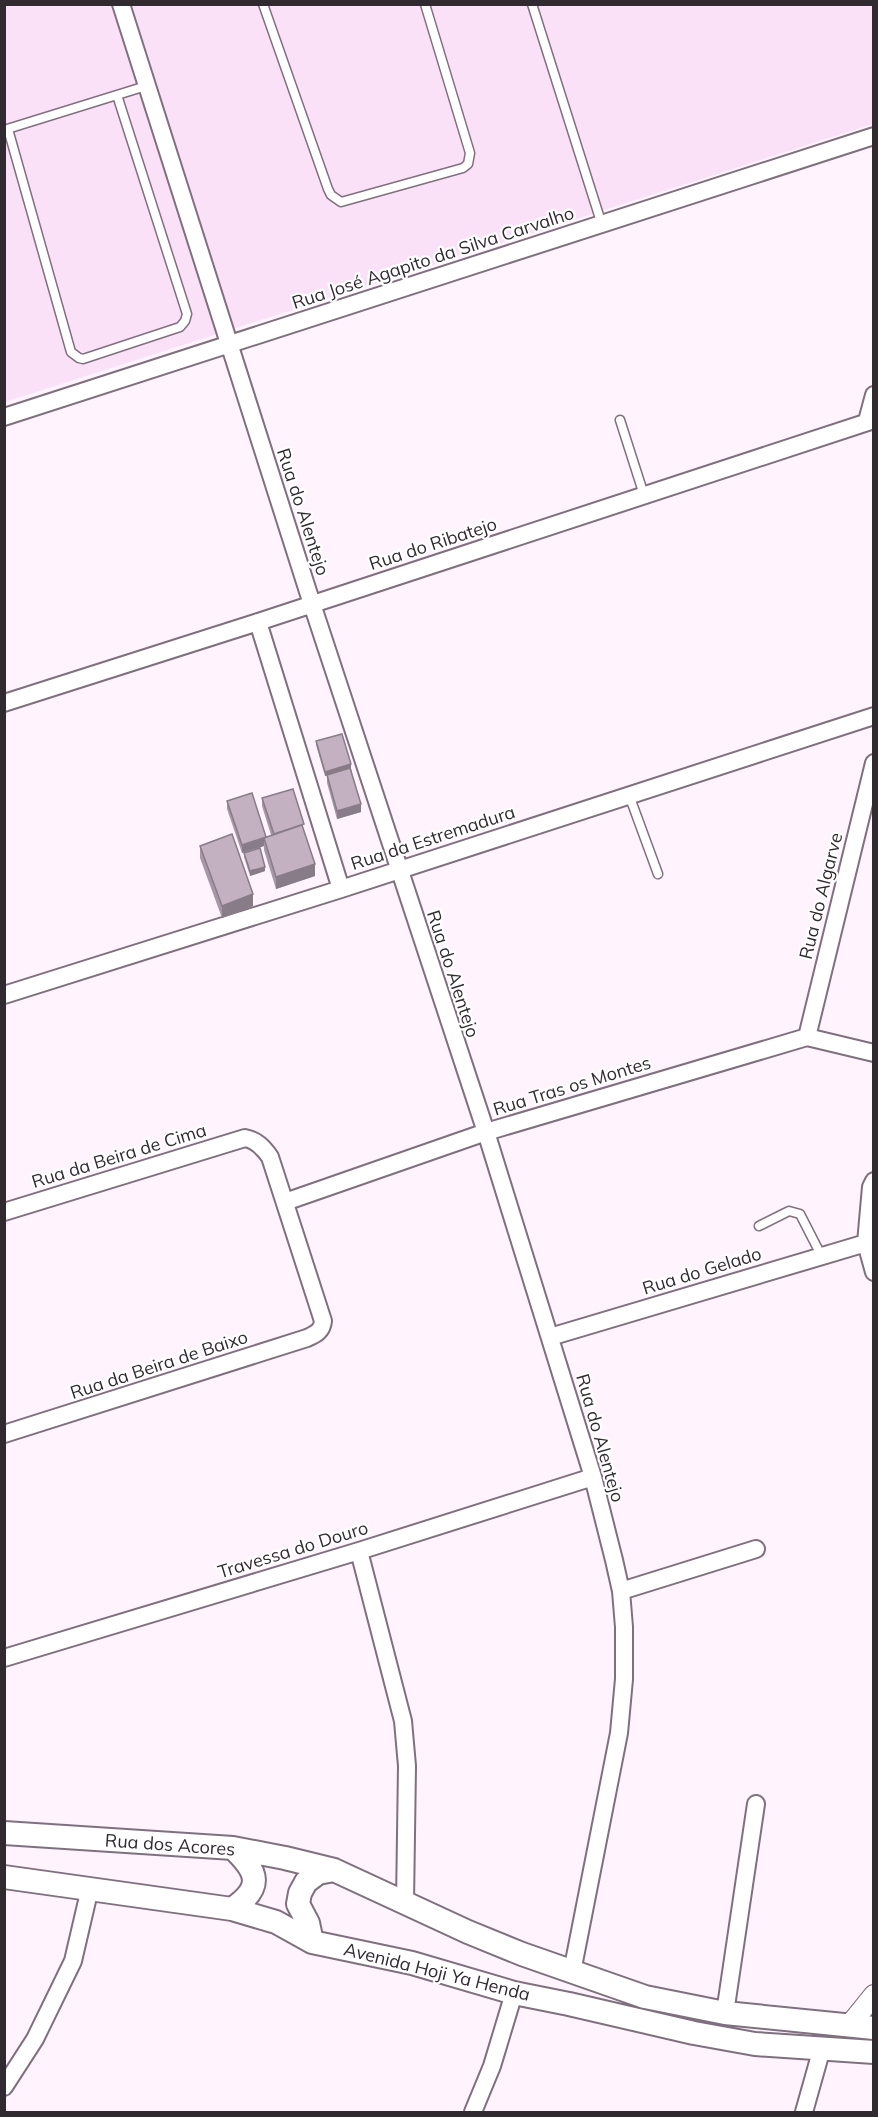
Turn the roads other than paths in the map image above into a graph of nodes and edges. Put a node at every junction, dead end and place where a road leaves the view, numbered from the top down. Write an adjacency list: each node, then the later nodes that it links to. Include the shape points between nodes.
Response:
1 (121, 4): 5 (street, Rua do Alentejo)
2 (263, 4): 3 (lane, via 331,195 341,202 468,164 470,153)
3 (425, 4)
4 (532, 4): 9 (lane)
5 (146, 86): 6 (lane); 10 (street, Rua do Alentejo)
6 (117, 95): 7 (lane); 7 (lane, via 187,314 180,327 83,359 71,352)
7 (6, 130)
8 (873, 136): 9 (street, Rua José Agapito da Silva Carvalho)
9 (602, 225): 10 (street, Rua José Agapito da Silva Carvalho)
10 (228, 344): 12 (street, Rua José Agapito da Silva Carvalho); 16 (street, Rua do Alentejo)
11 (873, 395): 14 (street)
12 (4, 417)
13 (620, 420): 15 (lane)
14 (870, 421): 15 (street, Rua do Ribatejo)
15 (644, 495): 16 (street, Rua do Ribatejo)
16 (312, 604): 17 (street, Rua do Ribatejo); 22 (street, Rua do Alentejo)
17 (258, 622): 18 (street, Rua do Ribatejo); 24 (street)
18 (4, 703)
19 (873, 716): 21 (street, Rua da Estremadura)
20 (873, 763): 26 (street, Rua do Algarve)
21 (629, 795): 22 (street, Rua da Estremadura); 23 (lane)
22 (398, 869): 24 (street, Rua da Estremadura); 28 (street, Rua do Alentejo)
23 (658, 874)
24 (341, 889): 25 (street, Rua da Estremadura)
25 (4, 995)
26 (807, 1037): 27 (street); 28 (street, Rua Tras os Montes)
27 (873, 1053)
28 (486, 1132): 30 (street, Rua Tras os Montes); 36 (street, Rua do Alentejo)
29 (873, 1181): 33 (street)
30 (285, 1202): 31 (street, Rua da Beira de Cima, via 270,1157 258,1143 244,1138); 37 (street, Rua da Beira de Baixo, via 323,1321 317,1334)
31 (4, 1212)
32 (759, 1226): 34 (lane, via 789,1211 800,1214)
33 (866, 1243): 34 (street, Rua do Gelado); 35 (street)
34 (821, 1255): 36 (street, Rua do Gelado)
35 (873, 1272)
36 (550, 1337): 38 (street, Rua do Alentejo)
37 (4, 1434)
38 (592, 1477): 40 (street, Travessa do Douro); 41 (street, Rua do Alentejo)
39 (756, 1549): 41 (street)
40 (359, 1551): 42 (street, Travessa do Douro); 49 (street, via 403,1721 407,1766)
41 (621, 1591): 52 (street, Rua do Alentejo, via 624,1679 619,1733)
42 (4, 1658)
43 (756, 1804): 55 (street)
44 (4, 1833): 45 (main road, Rua dos Acores)
45 (233, 1848): 46 (main road, Rua dos Acores); 50 (main road, via 250,1864 254,1878 247,1899)
46 (334, 1870): 49 (main road, Avenida Hoji Ya Henda); 51 (main road, via 318,1873 300,1893 298,1904)
47 (4, 1877): 48 (main road, Avenida Hoji Ya Henda)
48 (90, 1888): 50 (main road, Avenida Hoji Ya Henda); 60 (street, via 73,1961 35,2039)
49 (405, 1903): 52 (main road, Avenida Hoji Ya Henda)
50 (232, 1909): 51 (main road, Avenida Hoji Ya Henda, via 276,1922)
51 (312, 1942): 53 (main road, Avenida Hoji Ya Henda, via 412,1963)
52 (572, 1972): 55 (main road, Avenida Hoji Ya Henda, via 645,1997)
53 (514, 1993): 58 (main road, Avenida Hoji Ya Henda, via 755,2044); 61 (street)
54 (873, 1995): 56 (street)
55 (725, 2013): 56 (main road)
56 (849, 2026): 57 (main road)
57 (873, 2028)
58 (822, 2048): 59 (main road, Avenida Hoji Ya Henda); 62 (street)
59 (873, 2052)
60 (4, 2088)
61 (473, 2112)
62 (804, 2112)

